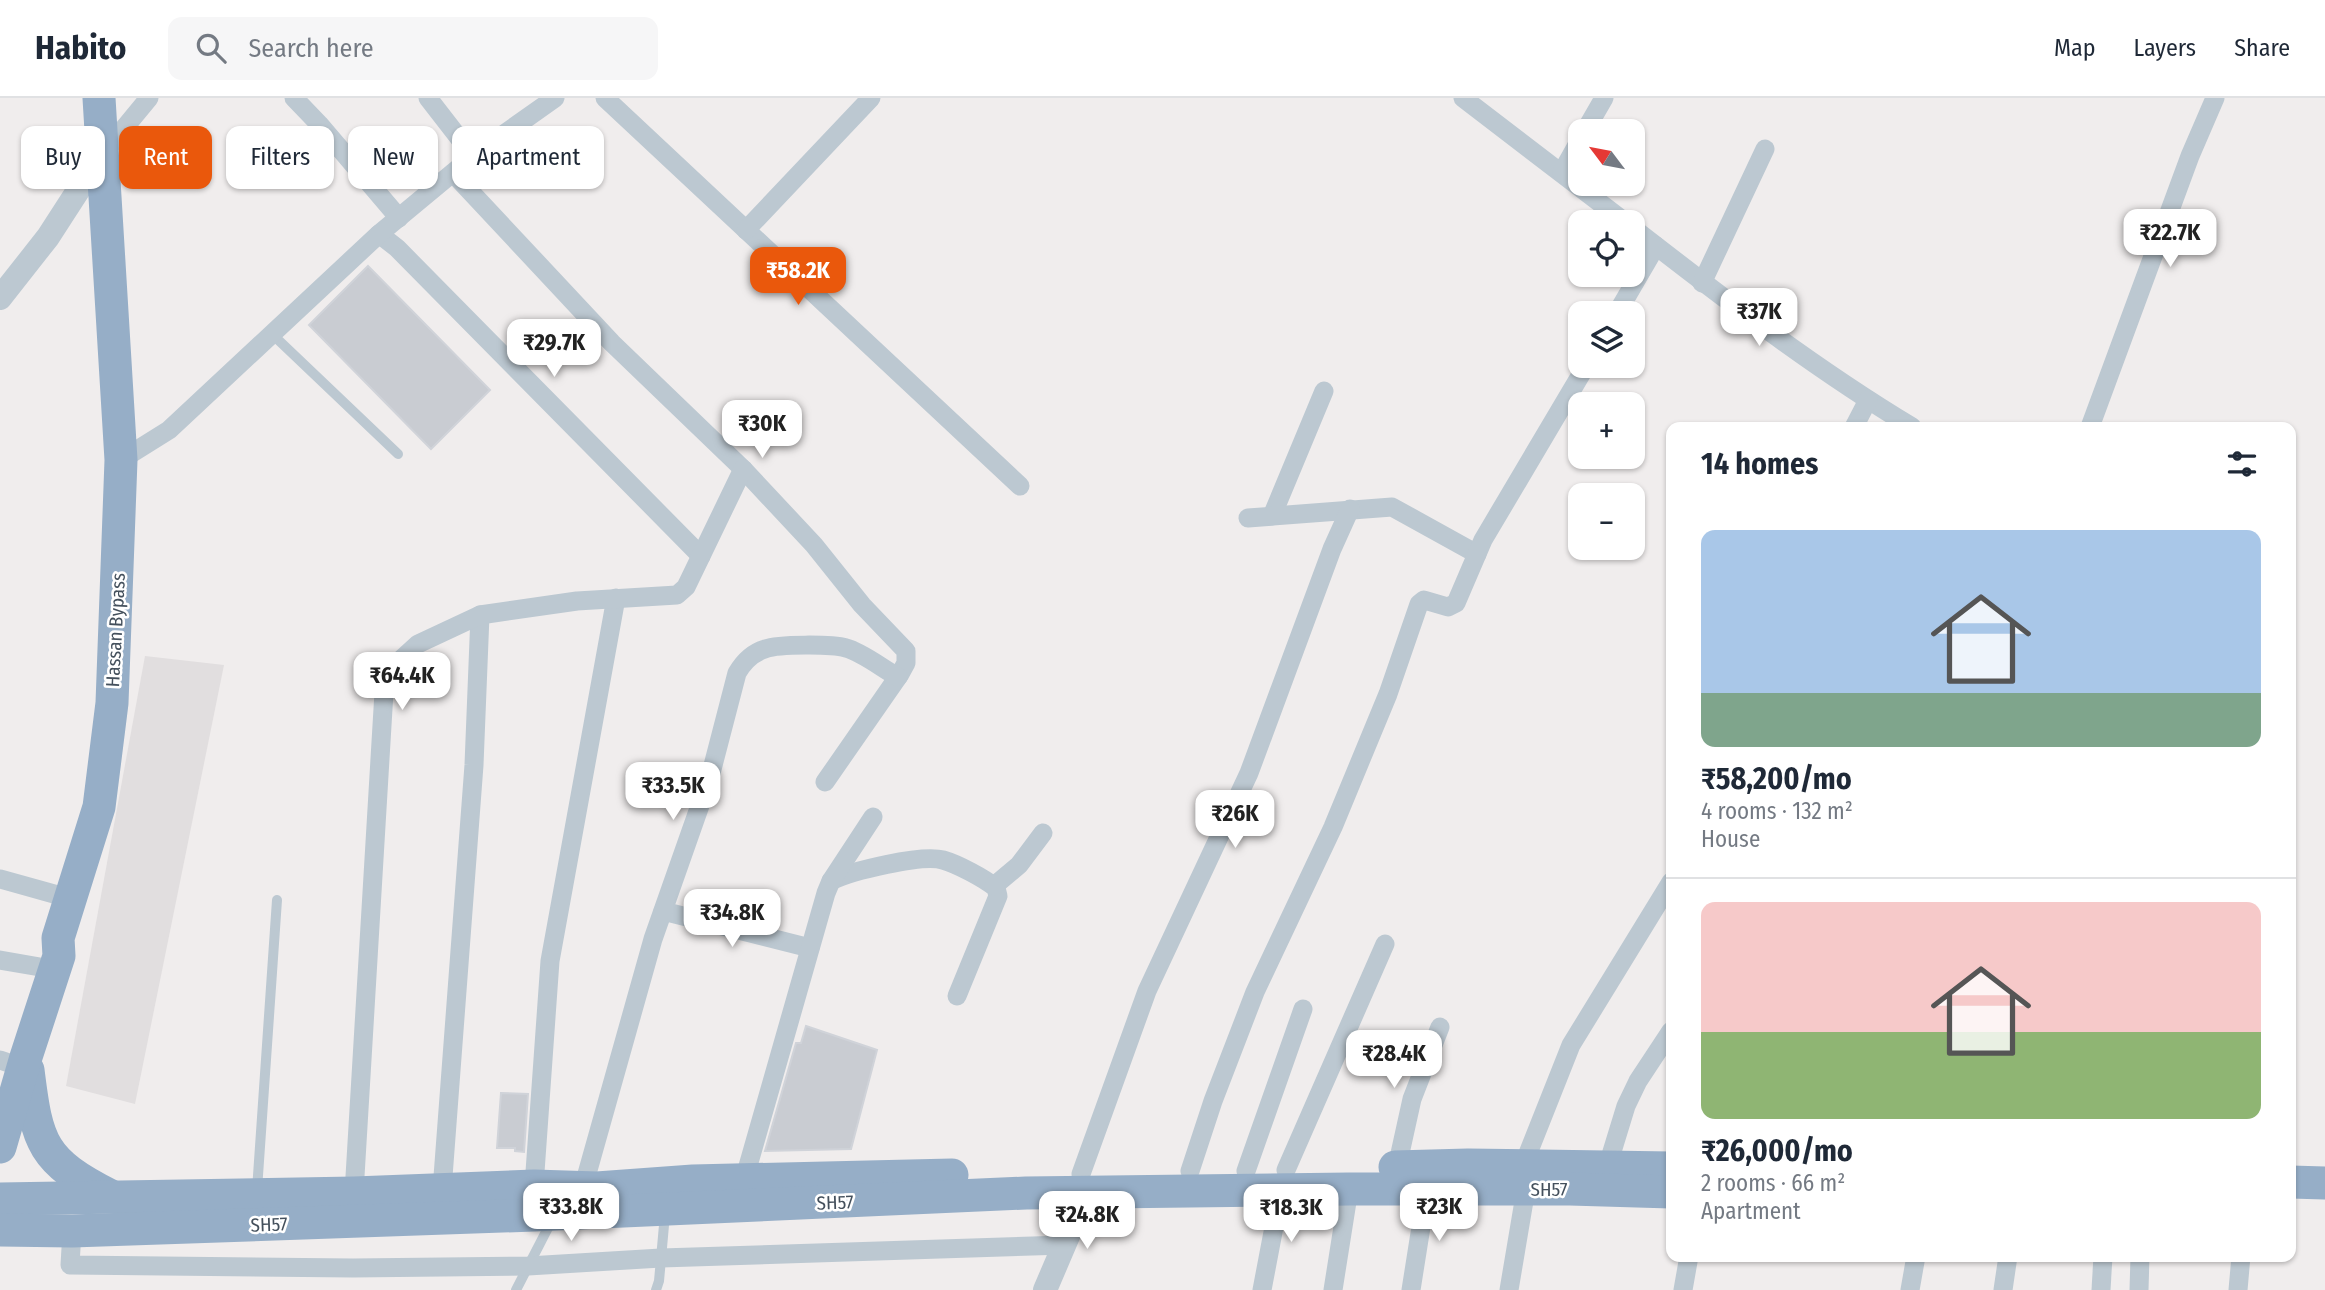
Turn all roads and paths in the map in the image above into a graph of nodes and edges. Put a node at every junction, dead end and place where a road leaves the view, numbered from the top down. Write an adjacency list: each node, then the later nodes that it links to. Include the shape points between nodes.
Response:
1 (99, 98): 12 (highway, Hassan Bypass)
2 (149, 98): 16 (street)
3 (294, 98): 24 (street)
4 (428, 98): 14 (street)
5 (555, 98): 13 (street)
6 (605, 98): 25 (street)
7 (871, 98): 25 (street)
8 (1463, 98): 18 (street)
9 (1604, 98): 11 (street)
10 (2215, 98): 38 (street)
11 (1592, 119)
12 (100, 126)
13 (515, 126)
14 (452, 129)
15 (1765, 149): 29 (street)
16 (105, 150)
17 (1568, 162): 18 (street)
18 (1562, 173): 23 (street)
19 (452, 174): 24 (street)
20 (79, 189): 30 (street)
21 (103, 189): 40 (highway, Hassan Bypass)
22 (468, 189): 41 (street, via 612,343)
23 (1610, 210)
24 (399, 218): 26 (street)
25 (746, 230): 42 (street)
26 (379, 234): 32 (street); 47 (street)
27 (1645, 237): 28 (street)
28 (1656, 246): 29 (street); 31 (street)
29 (1702, 283): 35 (street)
30 (0, 298)
31 (1623, 301)
32 (272, 334): 39 (lane); 40 (street, via 169,430)
33 (1579, 378): 46 (street)
34 (1324, 391): 44 (street)
35 (1868, 400): 36 (street); 37 (street)
36 (1857, 422)
37 (1904, 422)
38 (2092, 422)
39 (398, 454)
40 (121, 460): 58 (highway, Hassan Bypass, via 112,703 99,807)
41 (743, 469): 47 (street); 50 (street, via 906,651 906,663)
42 (1020, 486)
43 (1350, 509): 44 (street); 46 (street, via 1392,507); 82 (street, via 1249,773 1147,990)
44 (1272, 516): 45 (street)
45 (1248, 518)
46 (1477, 554): 74 (street, via 1453,606 1424,600 1419,604 1333,827 1255,992)
47 (701, 556): 48 (street, via 677,595)
48 (617, 598): 49 (street); 83 (street, via 550,961)
49 (480, 615): 87 (street, via 474,765); 93 (street, via 418,644 395,665 384,692)
50 (898, 677): 51 (street); 60 (street, via 846,648 767,648 751,655 737,673 710,777)
51 (825, 782)
52 (873, 817): 55 (street)
53 (1043, 832): 56 (street, via 1019,865)
54 (0, 879): 58 (street)
55 (831, 881): 56 (street, via 904,861 941,859); 63 (street)
56 (993, 886): 66 (street, via 998,896)
57 (1666, 890): 76 (street, via 1571,1045)
58 (72, 899): 61 (highway, Hassan Bypass)
59 (277, 900): 89 (lane)
60 (663, 911): 63 (street); 84 (street)
61 (58, 938): 65 (highway); 70 (highway, Hassan Bypass, via 59,957)
62 (1385, 944): 79 (street)
63 (810, 948): 78 (street)
64 (0, 960): 65 (street)
65 (40, 967): 70 (highway)
66 (957, 996)
67 (1303, 1009): 75 (street)
68 (1440, 1027): 72 (street, via 1412,1099)
69 (1666, 1039): 77 (street, via 1626,1105)
70 (8, 1065): 71 (highway, Hassan Bypass); 90 (highway, via 52,1157 82,1182)
71 (0, 1147)
72 (1398, 1167): 76 (highway); 79 (highway)
73 (1666, 1169): 77 (highway)
74 (1190, 1171): 75 (highway); 82 (highway)
75 (1246, 1171): 79 (highway)
76 (1524, 1178): 77 (highway); 86 (highway, SH57); 116 (street)
77 (1607, 1179): 88 (highway)
78 (744, 1180): 82 (highway, via 917,1175); 92 (highway)
79 (1284, 1180): 82 (highway, SH57); 85 (highway, SH57); 113 (street)
80 (2296, 1182): 81 (highway)
81 (2325, 1183)
82 (1084, 1184): 92 (highway, SH57, via 1026,1193); 100 (street)
83 (534, 1186): 84 (highway); 87 (highway)
84 (583, 1188): 92 (highway)
85 (1349, 1189): 86 (highway, SH57); 114 (street)
86 (1427, 1189): 115 (street)
87 (442, 1190): 93 (highway)
88 (1666, 1191)
89 (256, 1194): 90 (highway); 93 (highway)
90 (111, 1196): 91 (highway)
91 (0, 1199)
92 (684, 1199): 96 (highway, SH57); 102 (lane)
93 (362, 1202): 96 (highway, SH57); 99 (highway, SH57)
94 (2296, 1202): 95 (highway)
95 (2325, 1202)
96 (556, 1214): 109 (lane)
97 (0, 1230): 98 (highway, SH57)
98 (37, 1230): 99 (highway, SH57); 101 (highway)
99 (72, 1231): 109 (street, via 70,1265)
100 (1065, 1245): 102 (street); 112 (street)
101 (0, 1251)
102 (661, 1258): 109 (street); 111 (lane)
103 (1688, 1262): 117 (street)
104 (1915, 1262): 118 (street)
105 (2007, 1262): 119 (street)
106 (2103, 1262): 120 (street)
107 (2140, 1262): 121 (street)
108 (2240, 1262): 122 (street)
109 (528, 1266): 110 (lane)
110 (516, 1290)
111 (656, 1290)
112 (1045, 1290)
113 (1262, 1290)
114 (1333, 1290)
115 (1411, 1290)
116 (1508, 1290)
117 (1683, 1290)
118 (1910, 1290)
119 (2003, 1290)
120 (2101, 1290)
121 (2139, 1290)
122 (2238, 1290)

